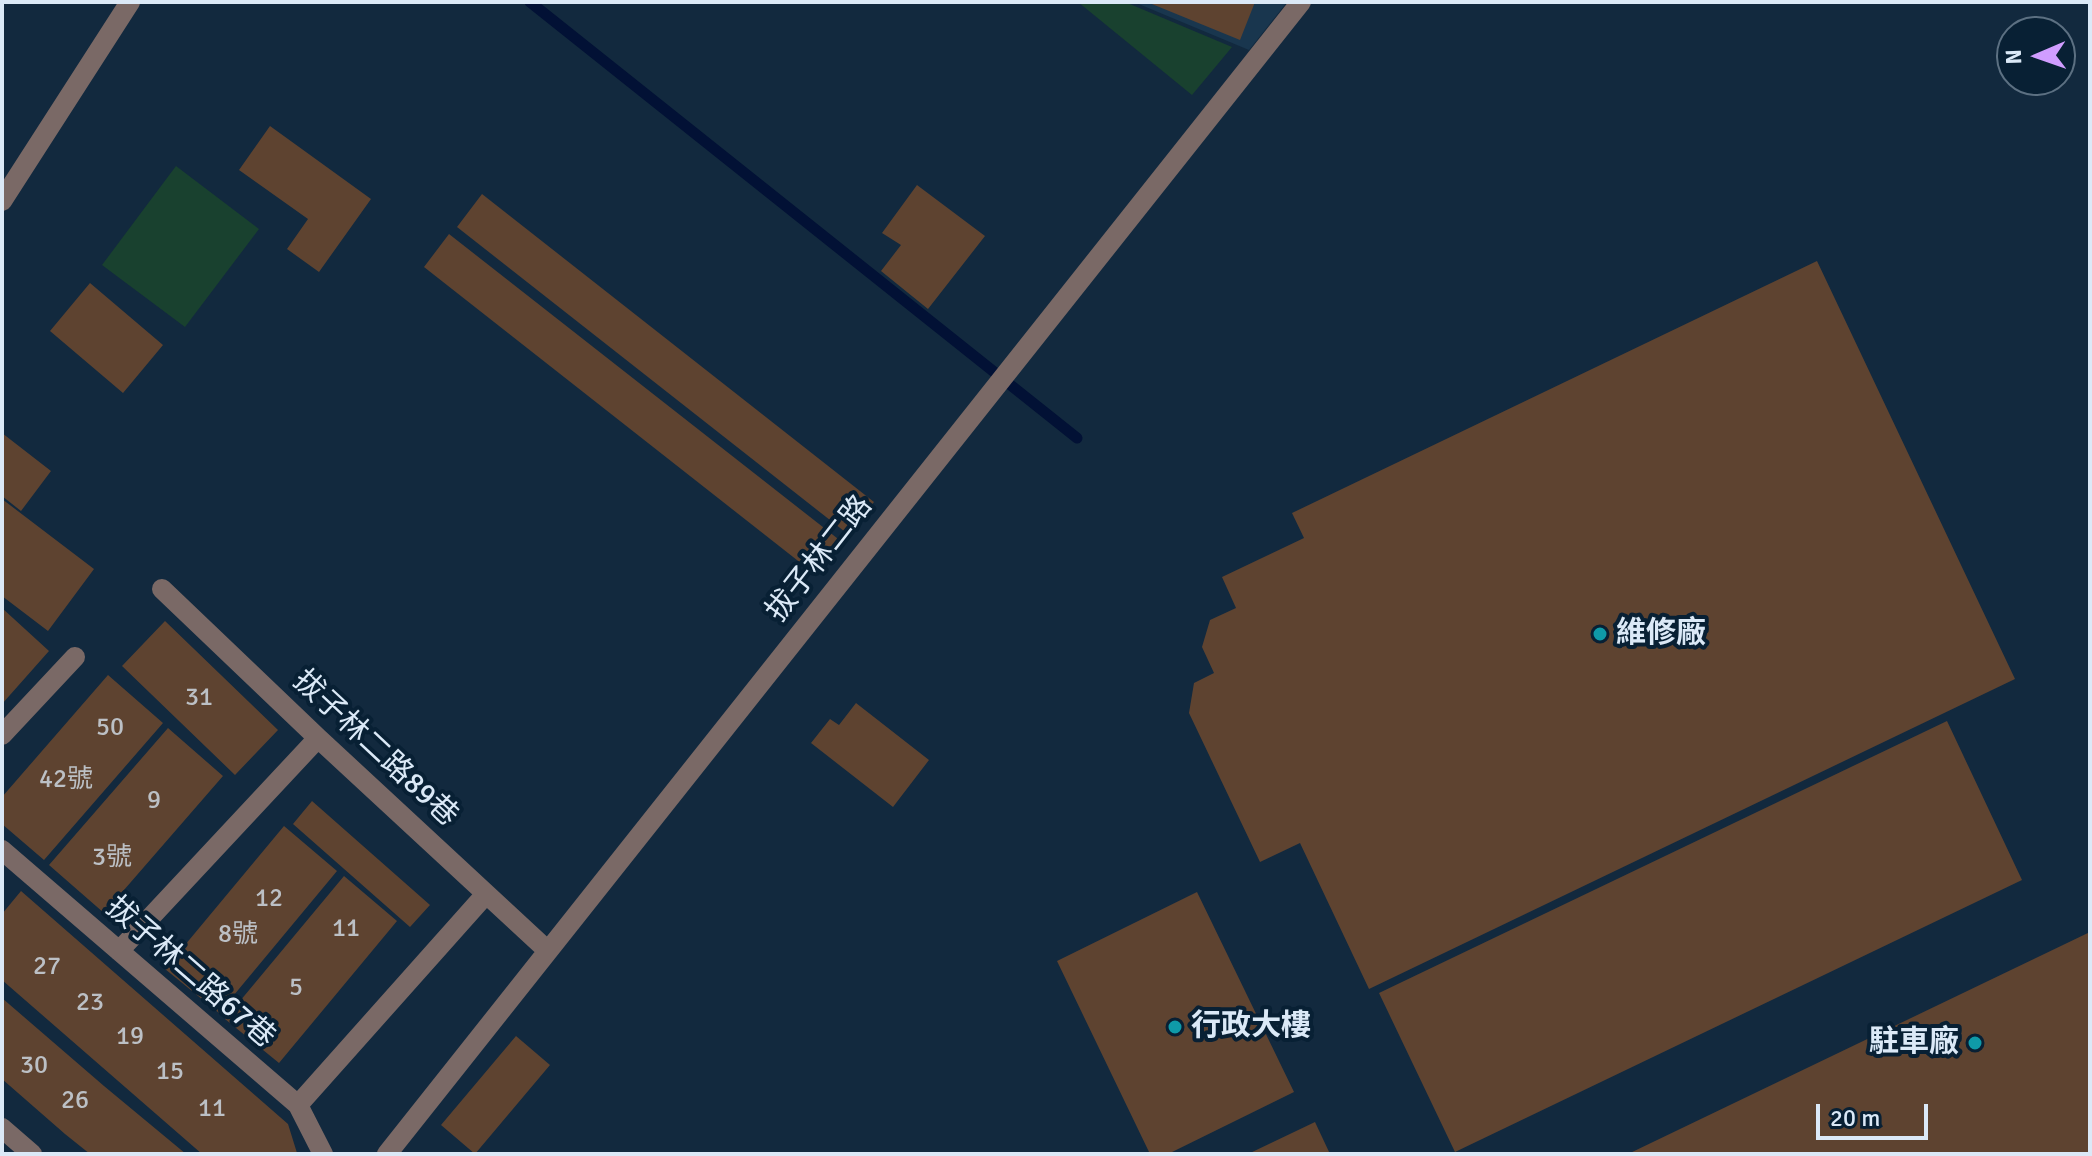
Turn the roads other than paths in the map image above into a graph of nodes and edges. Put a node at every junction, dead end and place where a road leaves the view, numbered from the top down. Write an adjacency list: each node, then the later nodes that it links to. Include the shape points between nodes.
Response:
1 (130, 2): 3 (street)
2 (1301, 2): 11 (street, 拔子林二路)
3 (2, 201)
4 (162, 589): 7 (street, 拔子林二路89巷)
5 (75, 657): 6 (street)
6 (2, 735)
7 (318, 738): 9 (street, 拔子林二路89巷); 10 (street)
8 (2, 850): 10 (street, 拔子林二路67巷)
9 (486, 894): 11 (street, 拔子林二路89巷); 12 (street)
10 (119, 951): 12 (street, 拔子林二路67巷)
11 (548, 951): 16 (street, 拔子林二路)
12 (298, 1105): 15 (street, 拔子林二路67巷)
13 (2, 1128): 14 (street)
14 (32, 1154)
15 (323, 1154)
16 (387, 1154)

